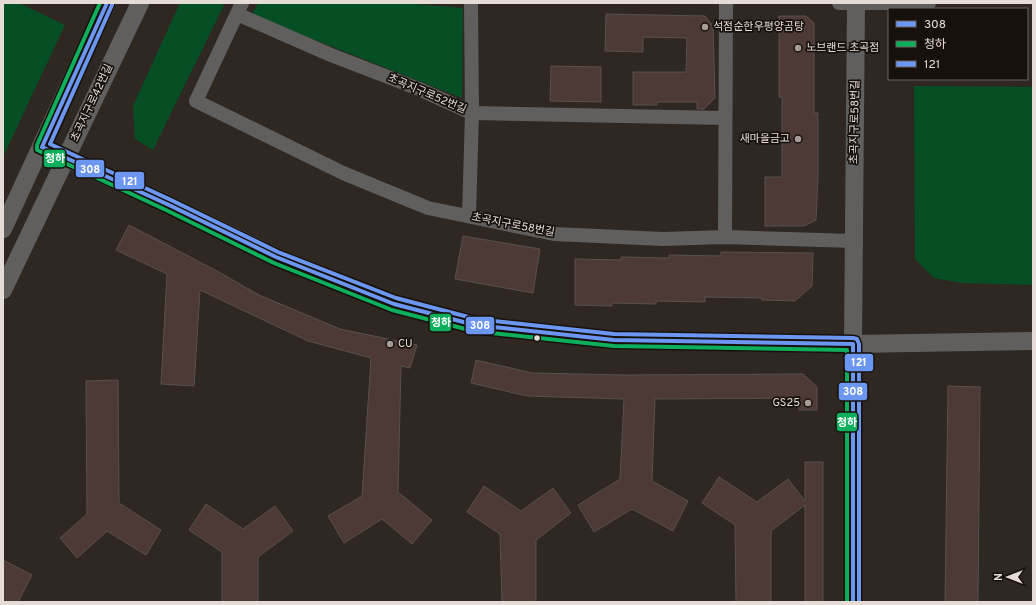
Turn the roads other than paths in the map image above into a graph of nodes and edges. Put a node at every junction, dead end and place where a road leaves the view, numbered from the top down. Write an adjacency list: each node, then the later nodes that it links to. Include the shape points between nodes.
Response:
1 (107, 3): 11 (street)
2 (140, 3): 12 (street, 초곡지구로42번길)
3 (471, 3): 9 (street)
4 (726, 3): 10 (street)
5 (839, 3): 6 (street)
6 (856, 3): 7 (street); 16 (street, 초곡지구로58번길)
7 (929, 3)
8 (239, 8): 9 (street, 초곡지구로52번길, via 331,55 419,89); 13 (street, 초곡지구로58번길, via 196,101 344,173 428,208)
9 (472, 113): 10 (street, 초곡지구로52번길); 13 (street)
10 (725, 118): 15 (street)
11 (42, 147): 12 (street); 14 (street)
12 (66, 158): 17 (street, 초곡지구로42번길); 19 (street, via 276,257 394,304 475,326 614,340)
13 (469, 216): 15 (street, 초곡지구로58번길, via 554,234 663,238)
14 (3, 229)
15 (725, 237): 16 (street, 초곡지구로58번길)
16 (854, 241): 19 (street, 초곡지구로58번길)
17 (3, 290)
18 (1033, 341): 19 (street)
19 (853, 344): 20 (street, 초곡지구로58번길)
20 (853, 602)

